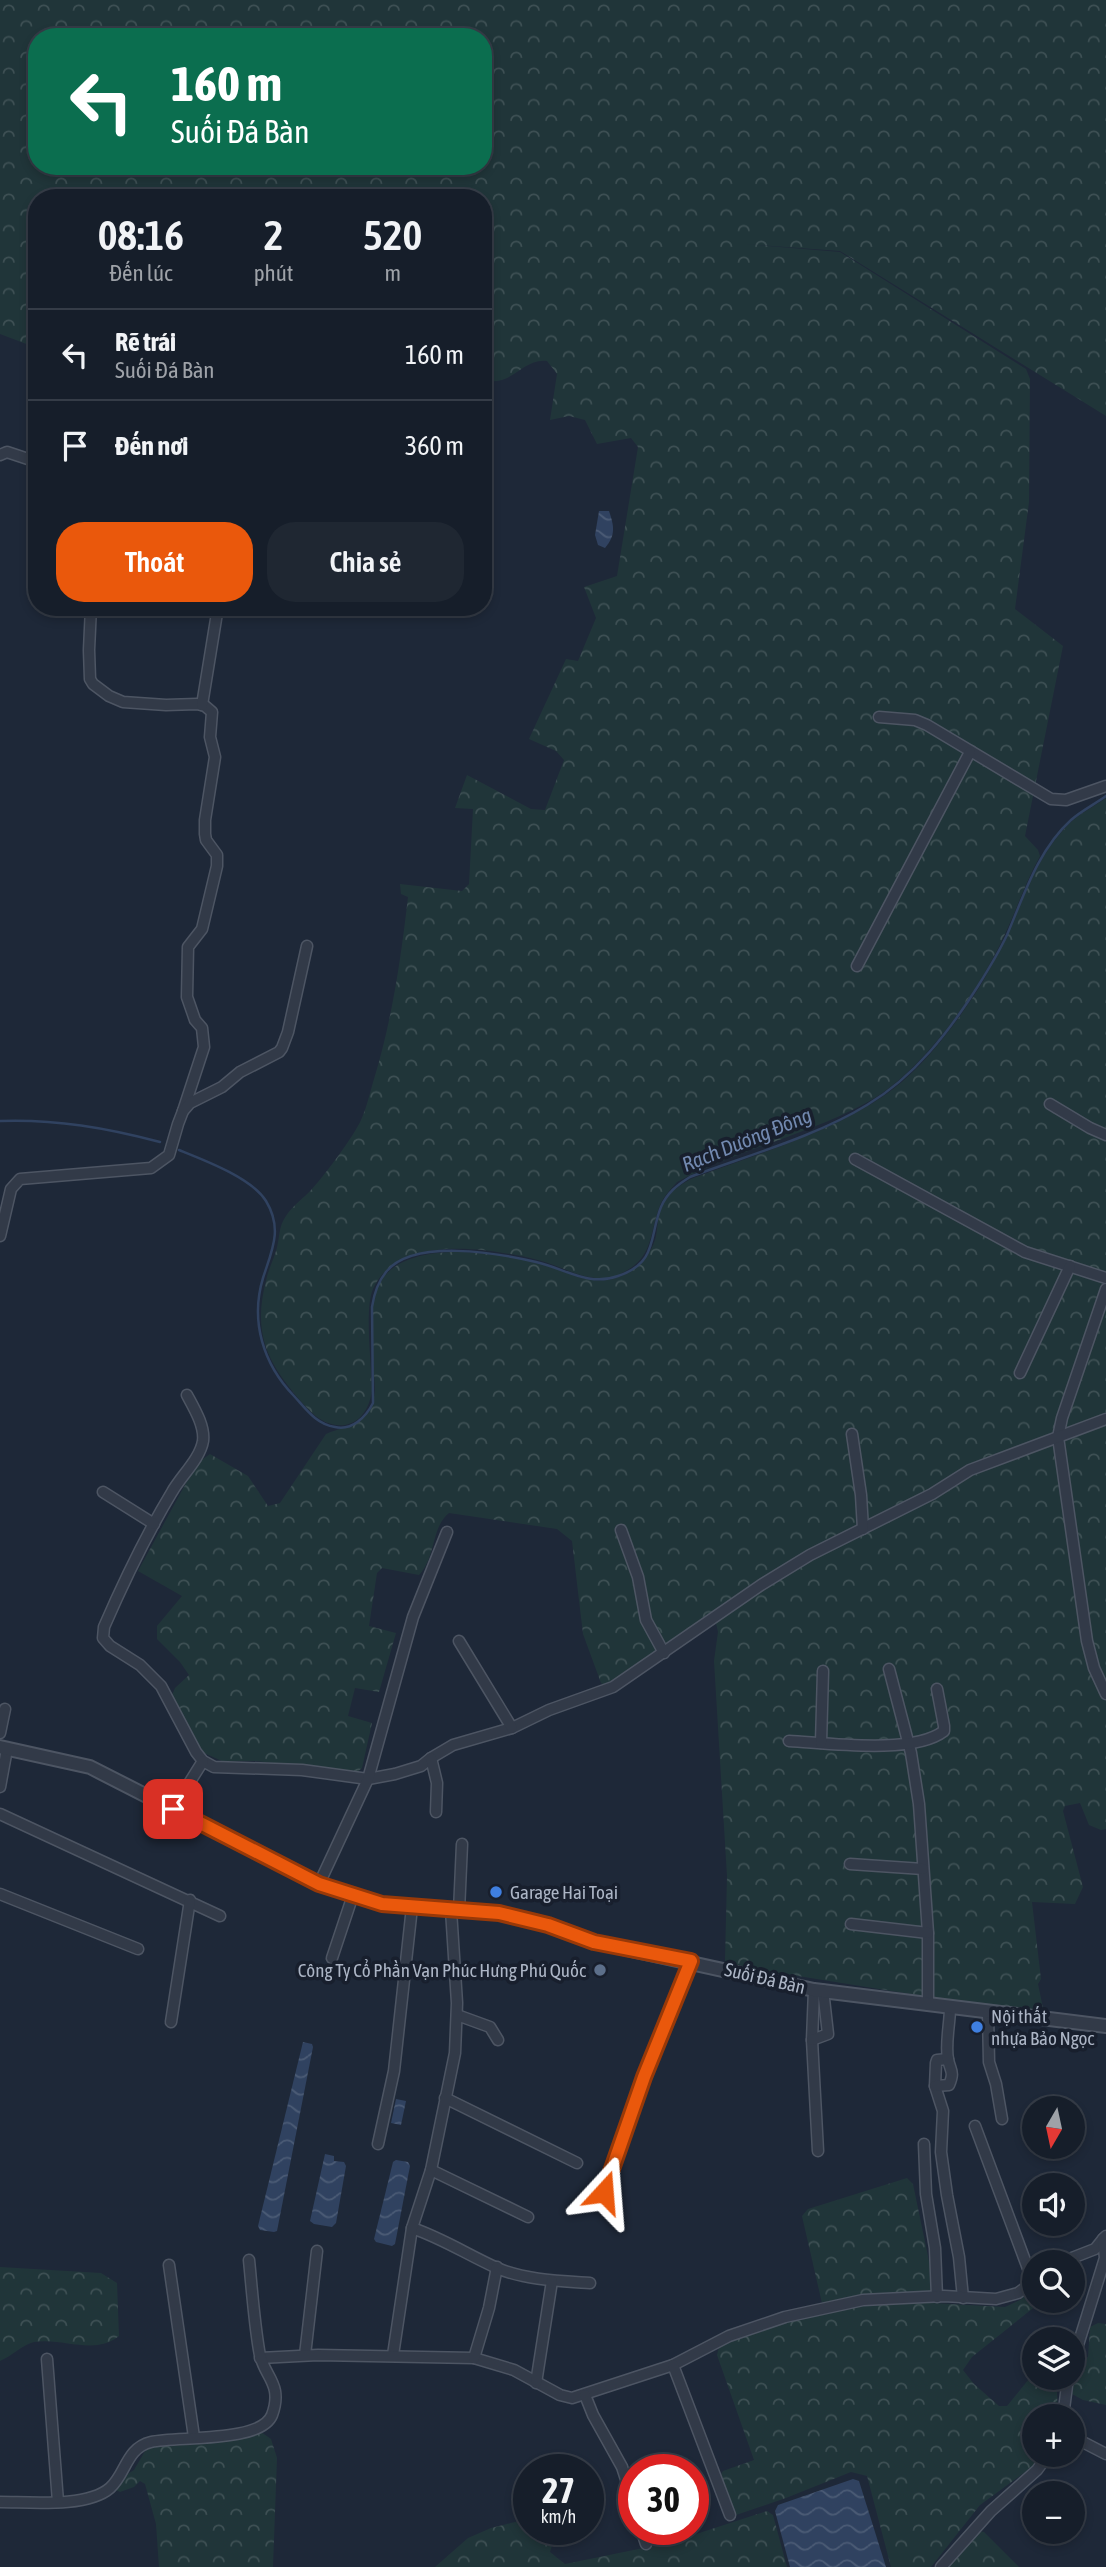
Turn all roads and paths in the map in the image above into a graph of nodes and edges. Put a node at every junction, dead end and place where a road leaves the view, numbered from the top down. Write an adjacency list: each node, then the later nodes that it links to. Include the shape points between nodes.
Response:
1 (0, 455): 2 (street, via 7,452)
2 (28, 459)
3 (91, 616): 5 (street, via 93,684 123,702)
4 (217, 616): 5 (street)
5 (202, 705): 12 (street, via 212,712 215,757 205,834 217,855 217,866 202,929 188,947 187,997 202,1028 204,1046)
6 (879, 717): 7 (street, via 915,720)
7 (970, 752): 8 (street, via 1051,799 1066,800); 10 (street)
8 (1106, 786)
9 (307, 946): 12 (street, via 288,1032 279,1052 190,1102)
10 (857, 966)
11 (1050, 1104): 13 (street)
12 (183, 1111): 15 (street, via 169,1155 151,1168 20,1179 11,1189)
13 (1106, 1135)
14 (855, 1159): 16 (street, via 1025,1252)
15 (0, 1236)
16 (1070, 1266): 17 (street); 19 (street)
17 (1106, 1278)
18 (1106, 1289): 23 (street)
19 (1020, 1373)
20 (187, 1395): 25 (street, via 203,1439 201,1447)
21 (1106, 1419): 23 (street)
22 (852, 1434): 26 (street)
23 (1058, 1437): 26 (street, via 970,1470); 34 (street, via 1087,1640)
24 (103, 1492): 25 (street)
25 (154, 1524): 43 (street, via 131,1566 103,1638 161,1686)
26 (863, 1529): 30 (street, via 781,1573)
27 (621, 1531): 30 (street, via 638,1577 646,1620)
28 (447, 1532): 44 (street, via 413,1617)
29 (459, 1641): 36 (street)
30 (664, 1653): 36 (street, via 613,1687)
31 (889, 1669): 40 (street)
32 (823, 1671): 39 (street)
33 (937, 1689): 40 (street, via 944,1731)
34 (1106, 1694)
35 (5, 1709): 37 (street)
36 (512, 1728): 42 (street, via 453,1745)
37 (0, 1733)
38 (789, 1741): 39 (street)
39 (821, 1743): 40 (street)
40 (908, 1743): 51 (street, via 919,1804)
41 (4, 1748): 45 (street); 46 (street, Suối Đá Bàn, via 90,1766)
42 (431, 1758): 44 (street, via 421,1766); 47 (street, via 437,1783)
43 (203, 1761): 44 (street, via 222,1769 302,1770); 46 (street)
44 (368, 1779): 52 (street)
45 (0, 1787)
46 (173, 1809): 52 (street, Suối Đá Bàn)
47 (436, 1812)
48 (0, 1814): 55 (street)
49 (462, 1844): 57 (street)
50 (850, 1864): 51 (street)
51 (923, 1870): 60 (street)
52 (319, 1884): 54 (street, Suối Đá Bàn)
53 (0, 1894): 61 (street)
54 (354, 1895): 56 (street, Suối Đá Bàn); 62 (street)
55 (190, 1900): 58 (street); 69 (street)
56 (412, 1907): 57 (street, Suối Đá Bàn); 78 (street, via 394,2071)
57 (455, 1911): 63 (street, Suối Đá Bàn, via 499,1913 594,1942); 68 (street)
58 (220, 1916)
59 (851, 1924): 60 (street)
60 (928, 1933): 65 (street)
61 (138, 1949)
62 (332, 1958)
63 (691, 1961): 64 (street, Suối Đá Bàn); 83 (street)
64 (818, 1990): 65 (street, Suối Đá Bàn); 72 (street); 72 (street, via 828,2034)
65 (928, 2005): 66 (street, Suối Đá Bàn)
66 (950, 2008): 67 (street, Suối Đá Bàn); 73 (street)
67 (988, 2013): 70 (street, Suối Đá Bàn); 76 (street, via 989,2062)
68 (457, 2015): 71 (street, via 490,2027); 75 (street, via 456,2053)
69 (171, 2022)
70 (1106, 2026)
71 (498, 2040)
72 (812, 2040): 80 (street)
73 (948, 2059): 74 (street, via 937,2060); 74 (street, via 953,2069 951,2082)
74 (935, 2086): 97 (street, via 943,2111 941,2152)
75 (445, 2098): 81 (street); 82 (street)
76 (1002, 2119)
77 (975, 2126): 88 (street)
78 (378, 2144)
79 (925, 2144): 96 (street)
80 (818, 2151)
81 (576, 2163)
82 (430, 2170): 84 (street); 85 (street)
83 (604, 2192)
84 (528, 2217)
85 (412, 2228): 92 (street); 100 (street)
86 (1105, 2238): 89 (street); 98 (street, via 1105,2258)
87 (317, 2250): 99 (street)
88 (1022, 2252)
89 (1085, 2253)
90 (249, 2260): 101 (street)
91 (169, 2265): 107 (street)
92 (496, 2267): 93 (street); 102 (street)
93 (552, 2281): 94 (street); 105 (street)
94 (590, 2283)
95 (1022, 2290): 97 (street, via 1008,2297)
96 (937, 2297): 97 (street); 104 (street, via 863,2300 785,2317 729,2336)
97 (963, 2298)
98 (1084, 2327)
99 (305, 2355): 100 (street); 101 (street)
100 (393, 2355): 102 (street)
101 (260, 2358): 107 (street, via 275,2384 269,2420 256,2430 239,2434)
102 (474, 2358): 105 (street, via 514,2370)
103 (47, 2359): 112 (street)
104 (673, 2365): 106 (street); 114 (street)
105 (536, 2383): 106 (street, via 572,2398)
106 (585, 2395): 110 (street)
107 (194, 2437): 112 (street, via 147,2443 131,2454 107,2491)
108 (1085, 2443): 109 (street)
109 (1106, 2454)
110 (618, 2460)
111 (1039, 2467): 115 (street, via 991,2511)
112 (58, 2501): 113 (street)
113 (0, 2502)
114 (730, 2515)
115 (941, 2567)

